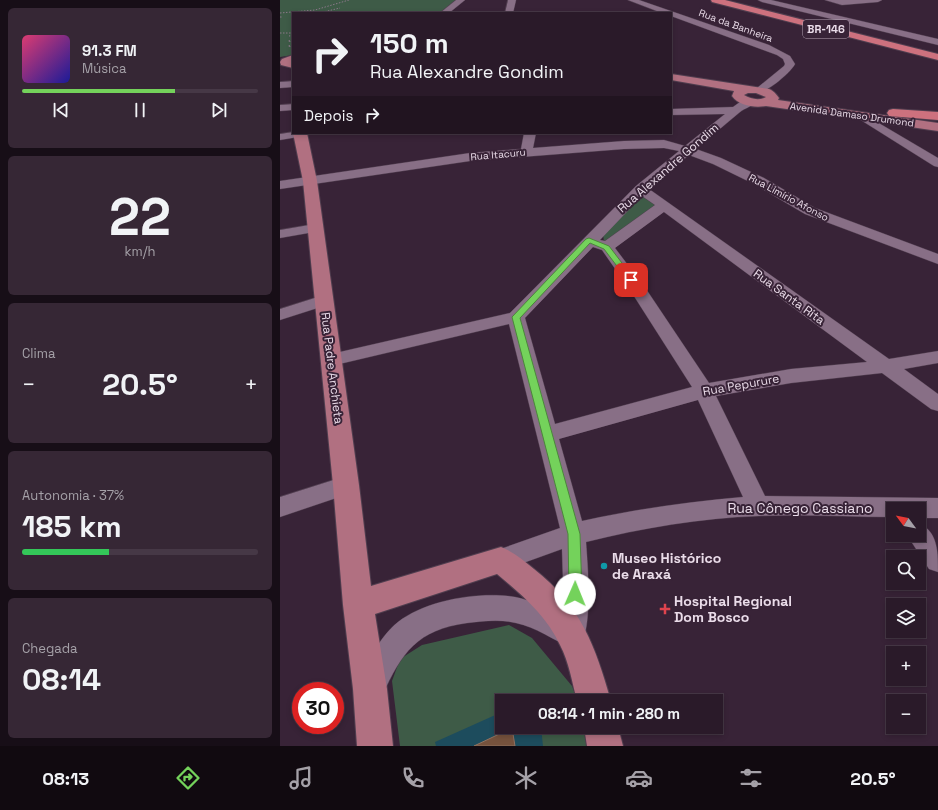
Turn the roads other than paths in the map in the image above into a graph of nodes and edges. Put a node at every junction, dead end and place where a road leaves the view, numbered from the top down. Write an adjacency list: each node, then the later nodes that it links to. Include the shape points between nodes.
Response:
1 (461, 0): 8 (street)
2 (512, 0): 9 (street)
3 (632, 0): 10 (street, Rua da Banheira)
4 (715, 0): 13 (highway, BR-146)
5 (762, 0): 12 (street)
6 (829, 0): 7 (street)
7 (878, 0)
8 (445, 12)
9 (509, 12)
10 (669, 12)
11 (672, 13): 19 (street, Rua da Banheira, via 766,46 787,58 790,64 788,68)
12 (938, 42)
13 (938, 57)
14 (672, 77): 18 (main road)
15 (672, 83): 18 (main road)
16 (292, 84): 17 (street)
17 (280, 85)
18 (745, 96): 19 (main road); 22 (street, Rua Alexandre Gondim, via 744,104)
19 (766, 96): 24 (main road, Avenida Damaso Drumond); 25 (main road, Avenida Damaso Drumond)
20 (292, 106): 21 (street)
21 (280, 108)
22 (736, 110): 23 (street); 33 (street, Rua Alexandre Gondim)
23 (672, 112)
24 (893, 113): 26 (highway); 27 (main road, Avenida Damaso Drumond)
25 (860, 115): 28 (main road, Avenida Damaso Drumond); 35 (street)
26 (938, 116)
27 (938, 120)
28 (938, 127)
29 (300, 134): 31 (street); 36 (main road, Rua Padre Anchieta)
30 (530, 134): 34 (street)
31 (280, 137)
32 (623, 139): 33 (street, Rua Itacuru, via 664,144); 34 (street, Rua Itacuru)
33 (687, 150): 38 (street, Rua Alexandre Gondim); 44 (street, Rua Limírio Afonso, via 740,171 828,218)
34 (527, 152): 36 (street, Rua Itacuru, via 470,157)
35 (938, 163)
36 (310, 181): 37 (street, Rua Itacuru); 40 (main road, Rua Padre Anchieta)
37 (280, 185)
38 (641, 189): 39 (street, Rua Santa Rita); 42 (street, Rua Alexandre Gondim)
39 (663, 206): 43 (street); 50 (street, Rua Santa Rita)
40 (315, 228): 41 (street); 45 (main road, Rua Padre Anchieta)
41 (280, 234)
42 (589, 241): 43 (street); 47 (street, Rua Alexandre Gondim)
43 (607, 247): 51 (street, via 640,292)
44 (938, 259)
45 (324, 300): 46 (street); 49 (main road, Rua Padre Anchieta)
46 (280, 315)
47 (516, 317): 49 (street); 53 (street)
48 (938, 357): 50 (street, Rua Pepurure)
49 (331, 360): 54 (main road, Rua Padre Anchieta)
50 (887, 366): 51 (street, Rua Pepurure, via 791,376); 52 (street, Rua Santa Rita)
51 (704, 391): 53 (street, Rua Pepurure); 55 (street)
52 (938, 404)
53 (548, 434): 60 (street)
54 (346, 485): 56 (street); 64 (main road, Rua Padre Anchieta)
55 (758, 506): 59 (street, Rua Cônego Cassiano); 60 (street, Rua Cônego Cassiano, via 689,512)
56 (280, 507)
57 (926, 508): 58 (street, Rua Cônego Cassiano)
58 (938, 508)
59 (886, 509)
60 (574, 534): 62 (street, Rua Cônego Cassiano); 65 (street, via 576,581)
61 (925, 542): 63 (street)
62 (501, 560): 64 (main road); 65 (main road, via 546,598)
63 (938, 561)
64 (358, 605): 66 (main road, Rua Padre Anchieta)
65 (572, 634): 66 (street, via 529,614 502,608 444,614 424,621 408,631 391,651); 67 (main road, via 583,658)
66 (370, 689): 69 (main road, Rua Padre Anchieta)
67 (592, 694)
68 (602, 734): 70 (main road)
69 (374, 746)
70 (605, 746)

